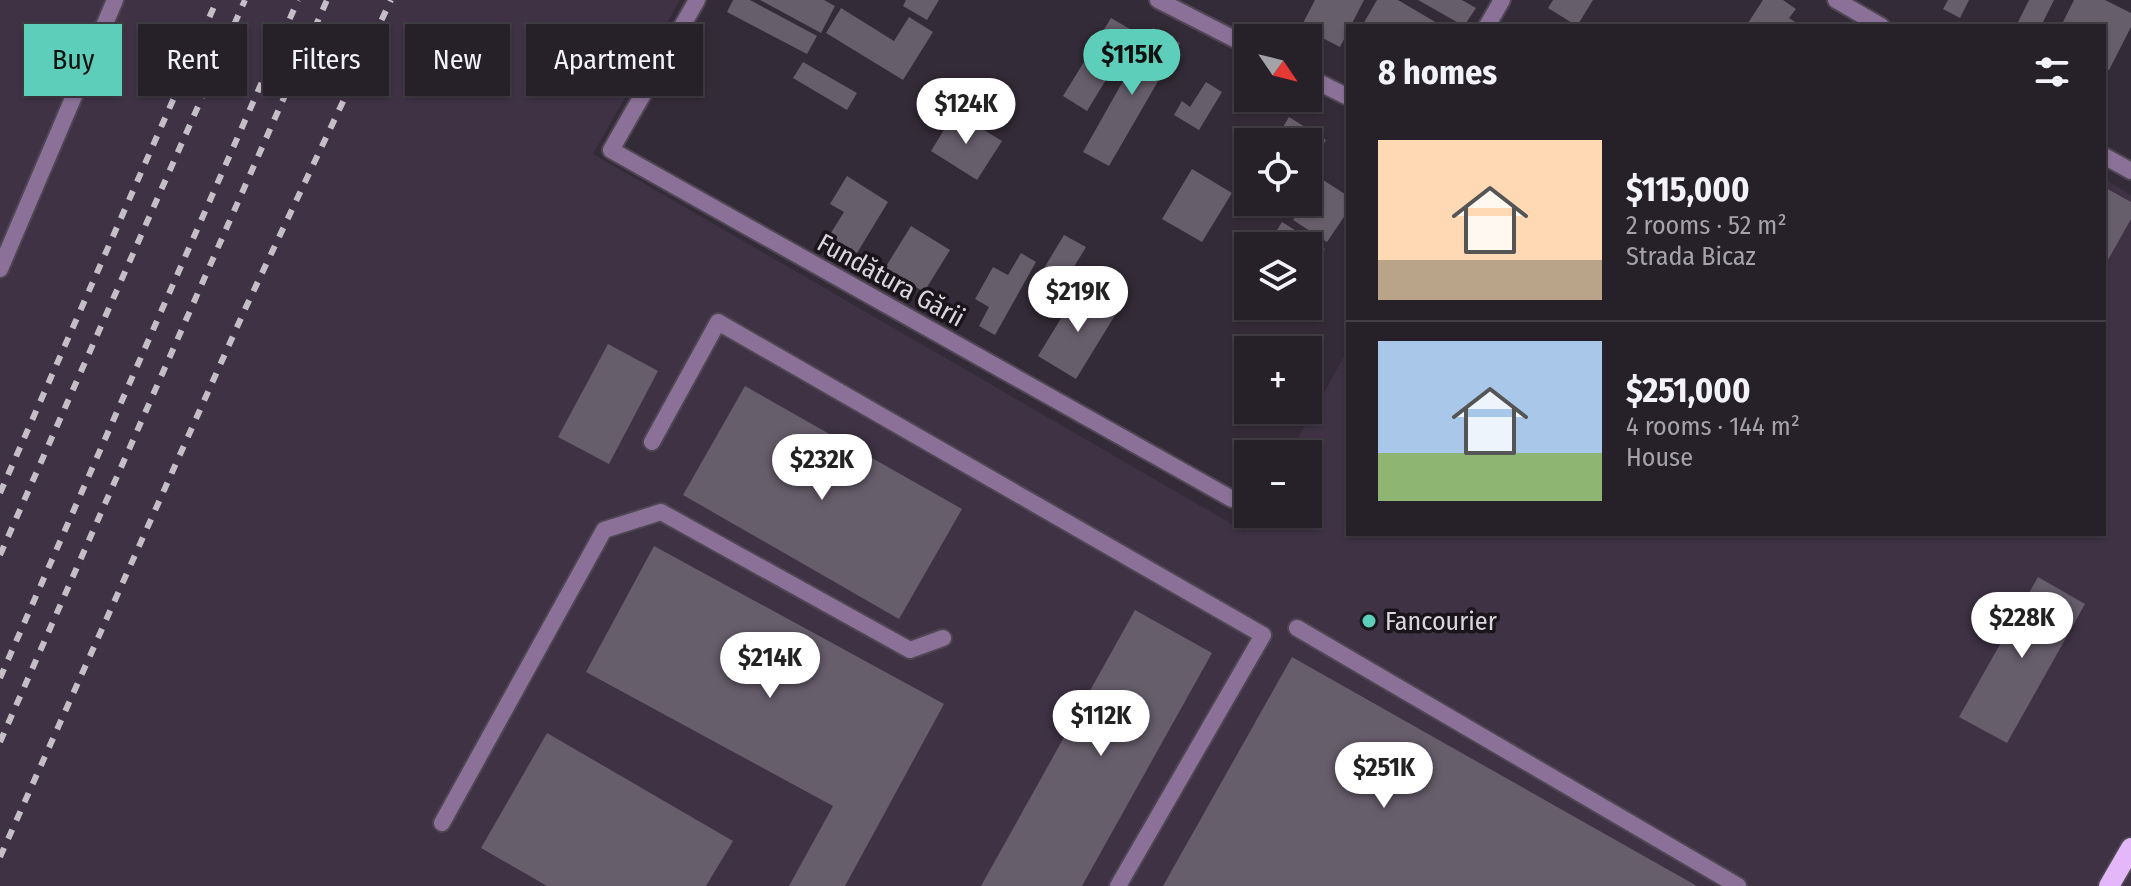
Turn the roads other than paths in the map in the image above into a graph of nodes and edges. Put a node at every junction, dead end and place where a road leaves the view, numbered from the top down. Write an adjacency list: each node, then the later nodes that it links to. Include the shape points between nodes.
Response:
1 (115, 0): 13 (street)
2 (697, 0): 15 (street, Fundătura Gării, via 611,150)
3 (1158, 0): 8 (street)
4 (1502, 0): 6 (street)
5 (1836, 0): 7 (street)
6 (1488, 24)
7 (1878, 24)
8 (1234, 39)
9 (1322, 84): 10 (street)
10 (1346, 96)
11 (2106, 157): 12 (street)
12 (2131, 171)
13 (0, 269)
14 (652, 442): 20 (street, via 718,322 1263,635)
15 (1232, 499)
16 (1297, 628): 21 (street)
17 (943, 638): 18 (street, via 910,650 661,512 604,530)
18 (442, 823)
19 (2131, 848): 22 (main road)
20 (1118, 886)
21 (1738, 886)
22 (2109, 886)

